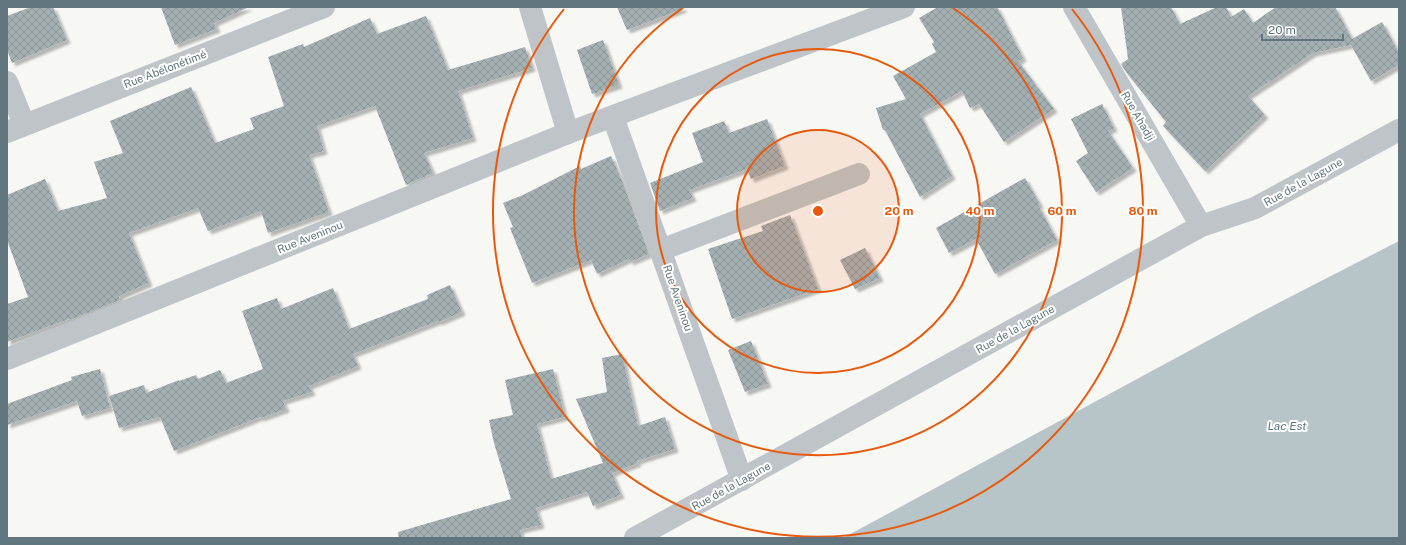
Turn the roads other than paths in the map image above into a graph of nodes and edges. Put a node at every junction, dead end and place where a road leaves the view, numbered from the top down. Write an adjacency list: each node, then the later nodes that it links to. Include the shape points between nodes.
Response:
1 (324, 7): 7 (street, Rue Abélonétimé)
2 (530, 7): 9 (street)
3 (904, 7): 6 (street, Rue Aveninou)
4 (1074, 7): 11 (street, Rue Ahadji)
5 (7, 82): 7 (street)
6 (613, 117): 9 (street, Rue Aveninou); 12 (street, Rue Aveninou)
7 (16, 128)
8 (1399, 130): 11 (street, Rue de la Lagune, via 1255,208)
9 (568, 133): 13 (street, Rue Aveninou)
10 (859, 174): 12 (street)
11 (1201, 226): 14 (street, Rue de la Lagune)
12 (661, 250): 14 (street, Rue Aveninou)
13 (7, 359)
14 (742, 480): 15 (street, Rue de la Lagune)
15 (635, 538)

